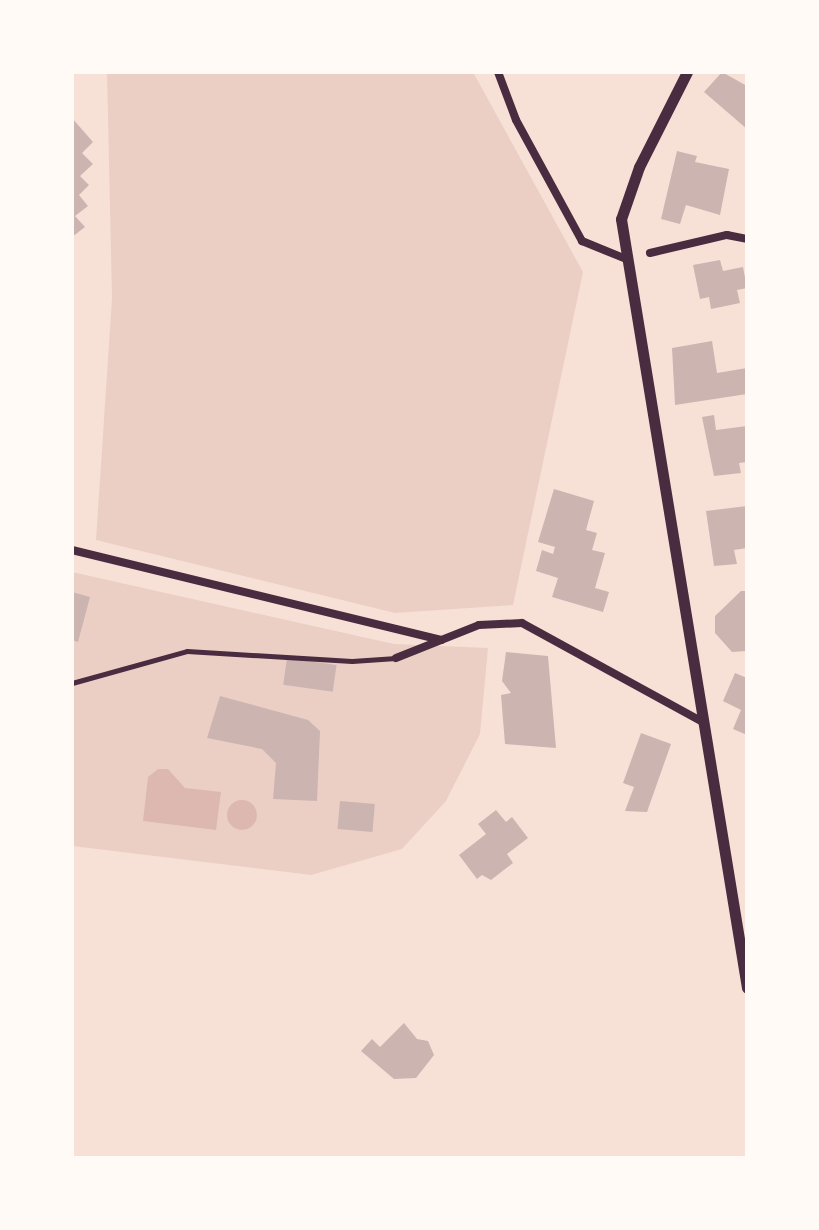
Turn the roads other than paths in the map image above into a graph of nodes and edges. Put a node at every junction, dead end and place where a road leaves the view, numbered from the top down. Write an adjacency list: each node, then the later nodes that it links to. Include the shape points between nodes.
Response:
1 (498, 72): 5 (street, via 516,120 582,241)
2 (687, 72): 5 (street, via 639,167 621,219)
3 (747, 239): 4 (street, via 727,235)
4 (650, 253)
5 (626, 259): 10 (street)
6 (72, 550): 7 (street)
7 (441, 640): 8 (street); 10 (street, via 479,625 522,623)
8 (396, 658): 9 (lane, via 352,661 187,651)
9 (72, 683)
10 (703, 722): 11 (street)
11 (747, 988)

